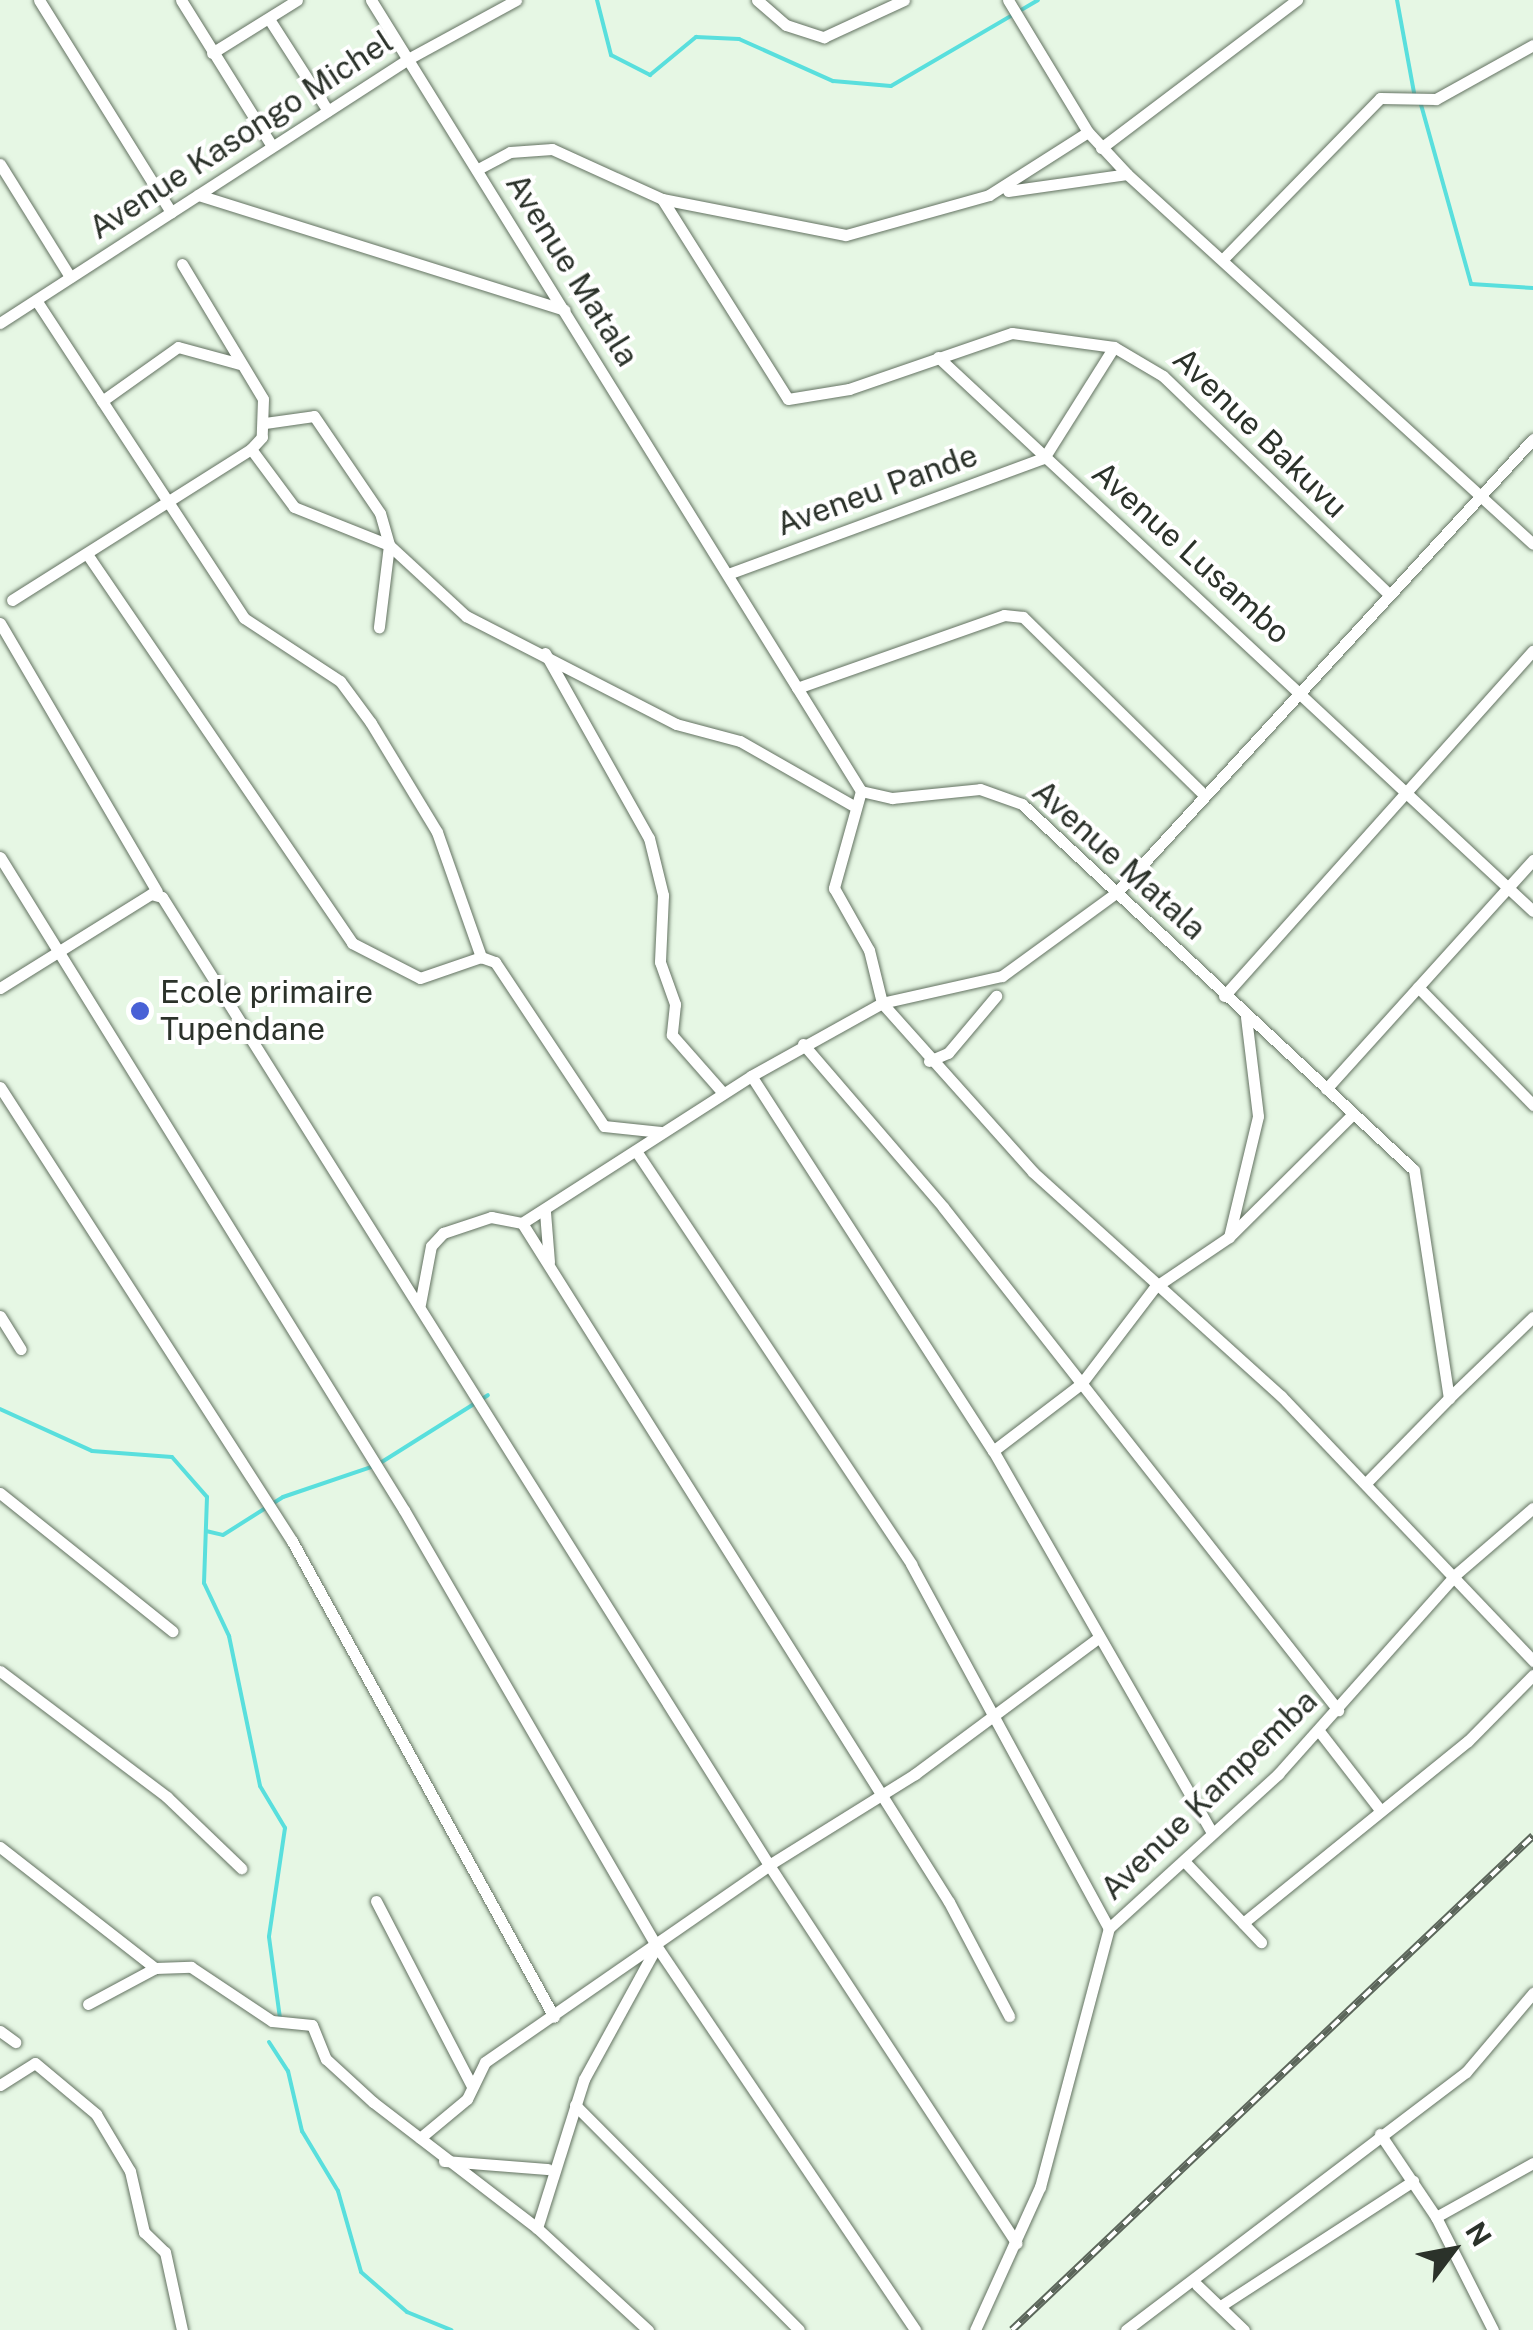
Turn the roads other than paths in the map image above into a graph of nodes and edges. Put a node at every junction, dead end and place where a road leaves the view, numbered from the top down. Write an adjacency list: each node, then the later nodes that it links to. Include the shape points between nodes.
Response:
1 (39, 0): 24 (street)
2 (181, 0): 12 (street)
3 (297, 0): 10 (street)
4 (371, 0): 13 (street, Avenue Matala)
5 (516, 0): 13 (street, Avenue Kasongo Michel)
6 (757, 0): 7 (street, via 786,24 824,37)
7 (904, 0)
8 (1297, 0): 17 (street)
9 (1014, 9): 15 (street)
10 (269, 19): 12 (street); 14 (street)
11 (1533, 44): 25 (street, via 1436,98 1380,98)
12 (212, 53): 16 (street)
13 (408, 59): 14 (street, Avenue Kasongo Michel); 19 (street, Avenue Matala)
14 (328, 111): 16 (street, Avenue Kasongo Michel)
15 (1088, 132): 17 (street); 21 (street)
16 (272, 146): 22 (street, Avenue Kasongo Michel)
17 (1101, 148): 20 (street)
18 (0, 164): 27 (street)
19 (478, 169): 23 (street, via 535,146); 29 (street, Avenue Matala)
20 (1127, 174): 21 (street); 25 (street)
21 (989, 195): 23 (street, via 917,222 830,235)
22 (198, 196): 24 (street, Avenue Kasongo Michel); 29 (street)
23 (662, 199): 32 (street, Avenue Bakuvu, via 788,399 849,390)
24 (171, 212): 27 (street, Avenue Kasongo Michel)
25 (1225, 258): 39 (street)
26 (182, 264): 33 (street)
27 (70, 277): 28 (street, Avenue Kasongo Michel)
28 (36, 300): 30 (street, Avenue Kasongo Michel); 34 (street)
29 (564, 310): 44 (street, Avenue Matala)
30 (0, 323)
31 (1114, 348): 32 (street, Avenue Bakuvu, via 1026,332); 38 (street); 45 (street, Avenue Bakuvu, via 1163,376)
32 (938, 357): 38 (street, Avenue Lusambo)
33 (240, 364): 34 (street, via 178,347); 35 (street, via 263,399)
34 (102, 400): 40 (street)
35 (265, 424): 37 (street); 41 (street, via 314,416 380,514)
36 (1533, 439): 39 (street)
37 (251, 449): 40 (street); 41 (street, via 294,507)
38 (1044, 458): 44 (street, Aveneu Pande); 51 (street, Avenue Lusambo)
39 (1481, 492): 42 (street); 45 (street)
40 (166, 502): 43 (street); 64 (street, via 244,618 340,680 371,723 438,832)
41 (388, 544): 48 (street); 50 (street, via 466,616)
42 (1533, 544)
43 (87, 554): 46 (street); 64 (street, via 360,950 420,978)
44 (728, 574): 52 (street, Avenue Matala)
45 (1388, 593): 51 (street)
46 (12, 600)
47 (0, 623): 60 (street)
48 (379, 627)
49 (1533, 651): 54 (street)
50 (545, 653): 56 (street, via 676,724 740,741); 76 (street, via 649,838 664,895 660,962 676,1004 676,1050)
51 (1298, 687): 54 (street, Avenue Lusambo); 55 (street)
52 (797, 688): 53 (street, Avenue Matala); 55 (street, via 1004,615 1023,617)
53 (861, 790): 56 (street); 61 (street, Avenue Matala, via 892,798 1002,792)
54 (1405, 792): 59 (street, Avenue Lusambo); 68 (street)
55 (1202, 793): 61 (street)
56 (852, 805): 69 (street, via 834,888 869,950)
57 (0, 857): 63 (street)
58 (1533, 860): 59 (street)
59 (1507, 888): 62 (street, Avenue Lusambo); 65 (street)
60 (157, 892): 63 (street); 86 (street)
61 (1117, 892): 68 (street, Avenue Matala); 69 (street, via 1002,976)
62 (1533, 910)
63 (57, 953): 66 (street); 116 (street, via 404,1510)
64 (481, 958): 79 (street, via 495,962 604,1126)
65 (1418, 987): 75 (street); 77 (street)
66 (0, 988)
67 (996, 996): 72 (street, via 948,1053)
68 (1224, 996): 70 (street, Avenue Matala)
69 (882, 1003): 71 (street); 72 (street)
70 (1246, 1017): 75 (street, Avenue Matala); 83 (street, via 1258,1116)
71 (803, 1044): 73 (street); 90 (street)
72 (929, 1060): 85 (street)
73 (752, 1076): 76 (street); 92 (street)
74 (0, 1086): 121 (street, via 292,1541)
75 (1326, 1089): 78 (street, Avenue Matala)
76 (722, 1092): 79 (street)
77 (1533, 1105)
78 (1352, 1114): 83 (street); 91 (street, Avenue Matala, via 1414,1170)
79 (661, 1132): 80 (street)
80 (638, 1154): 81 (street); 103 (street, via 879,1512)
81 (545, 1212): 82 (street); 84 (street)
82 (522, 1223): 84 (street); 86 (street, via 491,1217 443,1234 431,1246)
83 (1230, 1237): 85 (street)
84 (552, 1276): 105 (street)
85 (1155, 1288): 90 (street); 93 (street)
86 (420, 1304): 110 (street)
87 (0, 1316): 89 (street)
88 (1533, 1317): 91 (street)
89 (21, 1349)
90 (1082, 1384): 92 (street); 102 (street)
91 (1449, 1398): 93 (street)
92 (993, 1451): 98 (street)
93 (1367, 1482): 96 (street)
94 (0, 1493): 97 (street)
95 (1533, 1508): 96 (street, Avenue Kampemba)
96 (1455, 1575): 99 (street); 102 (street, Avenue Kampemba)
97 (172, 1630)
98 (1098, 1639): 103 (street); 107 (street)
99 (1533, 1662)
100 (0, 1671): 111 (street, via 167,1797)
101 (1533, 1674): 106 (street)
102 (1338, 1710): 104 (street, Avenue Kampemba)
103 (998, 1712): 105 (street); 114 (street)
104 (1319, 1731): 106 (street); 107 (street, Avenue Kampemba)
105 (878, 1794): 110 (street); 120 (street)
106 (1380, 1810): 113 (street)
107 (1211, 1831): 109 (street, Avenue Kampemba)
108 (0, 1847): 117 (street)
109 (1184, 1861): 113 (street); 114 (street, Avenue Kampemba)
110 (768, 1865): 116 (street); 135 (street)
111 (242, 1868)
112 (376, 1901): 125 (street)
113 (1243, 1923): 115 (street)
114 (1109, 1928): 135 (street, Avenue Kampemba)
115 (1261, 1942)
116 (657, 1946): 121 (street); 126 (street); 142 (street)
117 (155, 1968): 119 (street); 128 (street, via 191,1967 272,2020 312,2026 326,2059)
118 (1533, 1993): 127 (street, via 1498,2024 1482,2058)
119 (88, 2004)
120 (1009, 2016)
121 (554, 2017): 125 (street, via 485,2062)
122 (0, 2030): 123 (street)
123 (16, 2042)
124 (0, 2085): 139 (street, via 34,2063 96,2114 130,2171 144,2232 166,2252)
125 (472, 2086): 128 (street)
126 (575, 2105): 131 (street); 141 (street)
127 (1380, 2134): 132 (street); 136 (street)
128 (420, 2138): 129 (street)
129 (444, 2161): 131 (street); 134 (street)
130 (1533, 2164): 133 (street)
131 (548, 2169): 134 (street)
132 (1414, 2181): 133 (street); 137 (street)
133 (1436, 2217): 145 (street)
134 (536, 2228): 140 (street)
135 (1016, 2243): 138 (street, Avenue Kampemba)
136 (1197, 2284): 137 (street); 143 (street)
137 (1222, 2304): 144 (street)
138 (977, 2329)
139 (182, 2330)
140 (648, 2330)
141 (799, 2330)
142 (915, 2330)
143 (1126, 2330)
144 (1244, 2330)
145 (1493, 2330)

